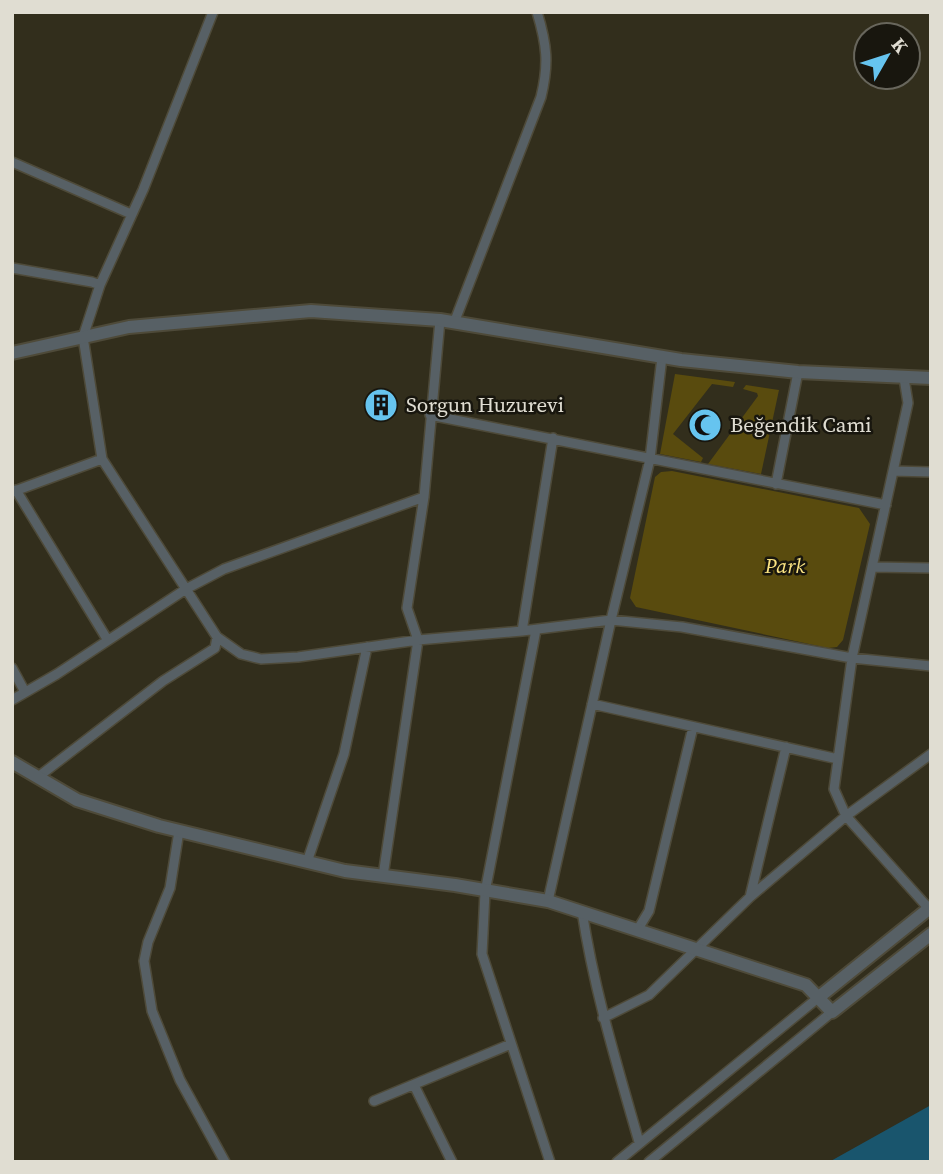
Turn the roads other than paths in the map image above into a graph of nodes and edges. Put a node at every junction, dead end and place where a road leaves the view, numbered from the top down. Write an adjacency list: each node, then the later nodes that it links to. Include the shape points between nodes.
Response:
1 (213, 12): 4 (street)
2 (537, 12): 8 (street, via 546,43 547,72 541,97)
3 (12, 162): 4 (street)
4 (131, 214): 6 (street)
5 (12, 268): 6 (street)
6 (100, 285): 9 (street)
7 (440, 320): 8 (street); 9 (street, via 311,311 129,327); 15 (street)
8 (454, 323): 11 (street)
9 (83, 337): 10 (street); 17 (street)
10 (12, 353)
11 (662, 357): 12 (street); 18 (street)
12 (798, 372): 13 (street); 21 (street)
13 (904, 378): 14 (street); 19 (street, via 908,403)
14 (931, 379)
15 (430, 415): 16 (street); 23 (street)
16 (553, 438): 18 (street); 30 (street)
17 (102, 459): 22 (street); 27 (street)
18 (650, 459): 21 (street); 28 (street)
19 (893, 471): 20 (street); 24 (street)
20 (931, 472)
21 (776, 484): 24 (street)
22 (14, 491): 32 (street)
23 (424, 497): 27 (street, via 224,569); 33 (street, via 407,608)
24 (886, 505): 25 (street)
25 (872, 567): 26 (street); 35 (street)
26 (931, 568)
27 (186, 589): 31 (street); 32 (street)
28 (611, 620): 29 (street); 35 (street, via 682,627); 40 (street)
29 (536, 629): 30 (street); 51 (street)
30 (522, 631): 33 (street)
31 (216, 637): 34 (street, via 241,654 261,659); 46 (street, via 215,648 163,681)
32 (107, 639): 38 (street)
33 (418, 640): 34 (street); 50 (street)
34 (367, 647): 49 (street, via 344,754)
35 (852, 658): 36 (street); 44 (street)
36 (931, 666)
37 (12, 668): 38 (street)
38 (25, 692): 39 (street)
39 (12, 700)
40 (592, 705): 41 (street); 53 (street)
41 (693, 727): 42 (street); 56 (street, via 649,911)
42 (786, 747): 44 (street); 52 (street)
43 (931, 754): 47 (street)
44 (838, 759): 47 (street, via 834,789)
45 (12, 762): 46 (street)
46 (38, 778): 48 (street, via 77,800)
47 (846, 816): 52 (street); 54 (street)
48 (179, 831): 49 (street); 68 (street, via 170,888 144,961 152,1011 180,1080)
49 (307, 862): 50 (street)
50 (383, 876): 51 (street)
51 (485, 892): 53 (street); 64 (street, via 482,954)
52 (750, 897): 58 (street)
53 (548, 901): 55 (street)
54 (930, 909): 59 (street)
55 (582, 911): 56 (street); 63 (street)
56 (638, 929): 58 (street)
57 (931, 934): 60 (street)
58 (695, 948): 61 (street, via 806,985); 63 (street, via 649,995)
59 (839, 980): 60 (street); 61 (street)
60 (852, 995): 62 (street)
61 (819, 997): 62 (street); 67 (street)
62 (832, 1012): 72 (street)
63 (603, 1018): 67 (street)
64 (511, 1044): 65 (street); 70 (street)
65 (414, 1085): 66 (street); 69 (street)
66 (374, 1101)
67 (639, 1142): 71 (street)
68 (225, 1162)
69 (452, 1162)
70 (550, 1162)
71 (617, 1162)
72 (649, 1162)

